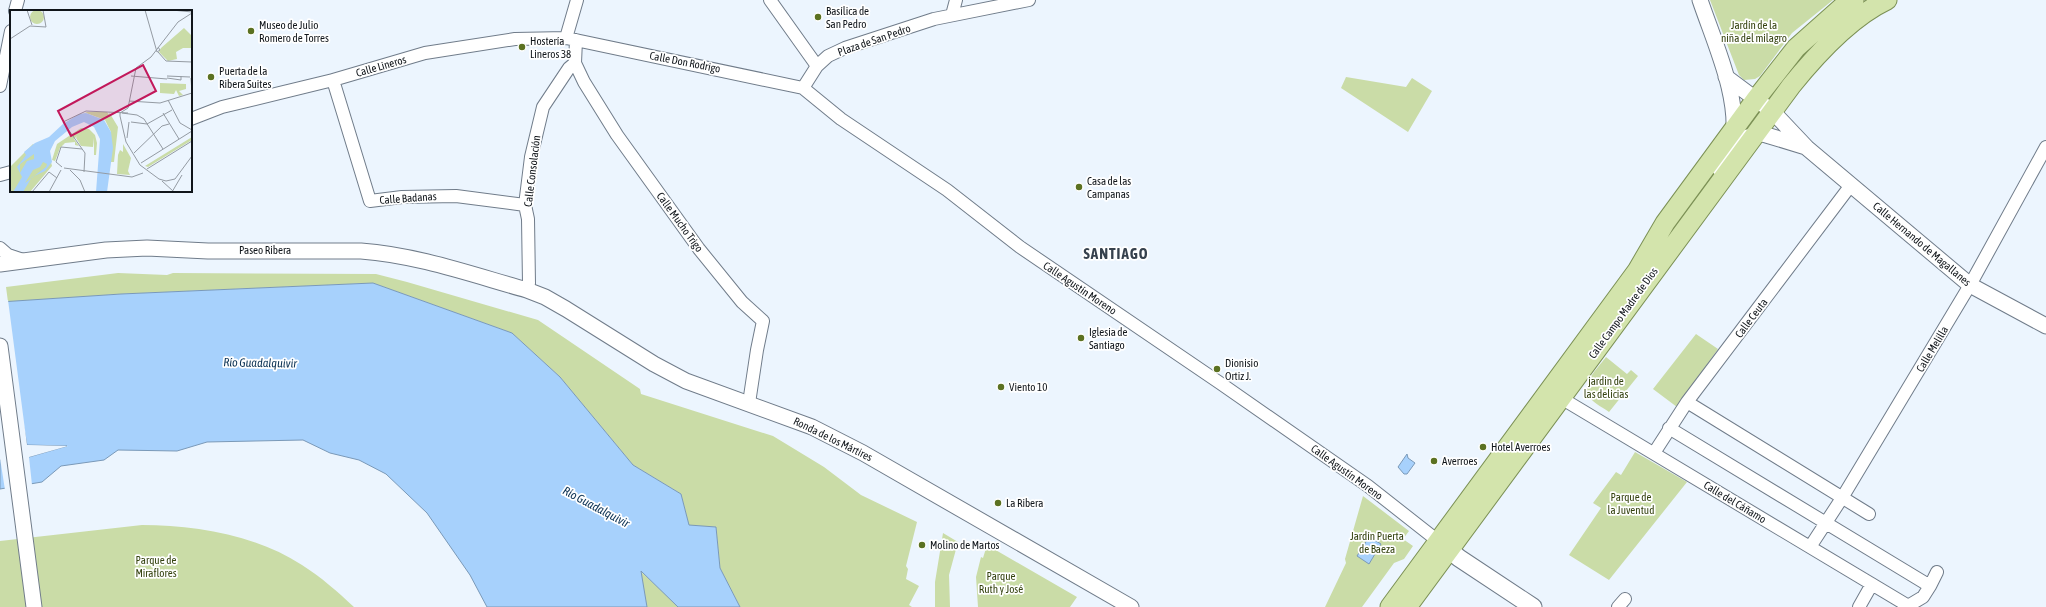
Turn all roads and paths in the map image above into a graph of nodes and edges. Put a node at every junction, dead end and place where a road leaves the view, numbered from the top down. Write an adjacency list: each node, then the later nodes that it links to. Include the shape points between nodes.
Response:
1 (18, 0): 9 (street)
2 (577, 0): 12 (street, Calle Mucho Trigo)
3 (770, 0): 14 (street)
4 (956, 0): 10 (street)
5 (1029, 0): 10 (street, Plaza de San Pedro)
6 (1700, 0): 15 (street)
7 (1887, 0): 20 (main road, Calle Campo Madre de Dios, via 1852,23 1811,62)
8 (1847, 3): 19 (main road, Calle Campo Madre de Dios, via 1796,48)
9 (15, 10)
10 (952, 15): 14 (street, Plaza de San Pedro, via 845,48 828,56)
11 (10, 36): 17 (street)
12 (571, 39): 13 (street, Calle Mucho Trigo); 16 (street, Calle Lineros, via 515,39 462,47 425,54); 18 (street, Calle Don Rodrigo)
13 (575, 63): 30 (street, Calle Consolación, via 569,68 544,107 531,157); 40 (street, Calle Mucho Trigo, via 617,135 670,209 742,302 763,322)
14 (818, 66): 18 (street, Plaza de San Pedro)
15 (1726, 77): 19 (street); 23 (street, via 1733,107)
16 (333, 80): 21 (street, Calle Lineros, via 222,107); 30 (street, Calle Badanas, via 370,201 402,197 456,196)
17 (0, 86)
18 (803, 88): 46 (street, Calle Agustín Moreno, via 840,119 947,190 1020,247 1362,482)
19 (1756, 99): 20 (street); 23 (main road, Calle Campo Madre de Dios)
20 (1773, 112): 22 (main road, Calle Campo Madre de Dios); 25 (street, Calle Hernando de Magallanes)
21 (195, 117)
22 (1755, 135): 23 (street); 25 (street, Calle Hernando de Magallanes, via 1776,137); 29 (main road, Calle Campo Madre de Dios)
23 (1731, 137): 29 (street, via 1730,154 1712,177); 46 (main road, Calle Campo Madre de Dios, via 1665,223 1638,271)
24 (2046, 147): 34 (street, Calle Melilla)
25 (1807, 148): 28 (street, Calle Hernando de Magallanes)
26 (10, 172): 27 (street)
27 (0, 175)
28 (1851, 185): 34 (street, Calle Hernando de Magallanes); 39 (street, Calle Ceuta)
29 (1710, 195): 38 (main road, Calle Campo Madre de Dios)
30 (525, 205): 35 (street, Calle Consolación, via 529,283)
31 (0, 248): 32 (street)
32 (25, 260): 33 (street, Paseo Ribera); 35 (street, Paseo Ribera, via 106,250 147,248 381,252 412,258)
33 (0, 264)
34 (1970, 285): 36 (street, Calle Hernando de Magallanes); 43 (street, Calle Melilla)
35 (527, 290): 40 (street, Ronda de los Mártires, via 566,309 686,381)
36 (2046, 326)
37 (0, 346): 53 (street)
38 (1561, 398): 42 (street, Calle del Cáñamo); 46 (main road, Calle Campo Madre de Dios)
39 (1687, 402): 41 (street, Calle Ceuta); 43 (street)
40 (749, 403): 51 (street, Ronda de los Mártires, via 812,426)
41 (1669, 428): 42 (street, Calle Ceuta); 45 (street)
42 (1654, 453): 47 (street, Calle del Cáñamo)
43 (1842, 498): 44 (street); 45 (street, Calle Melilla)
44 (1869, 514)
45 (1826, 522): 47 (street, Calle Melilla); 50 (street)
46 (1443, 546): 56 (main road, Calle Campo Madre de Dios); 57 (main road, Calle Campo Madre de Dios); 58 (main road)
47 (1810, 548): 49 (street, Calle del Cáñamo)
48 (1938, 572): 50 (street, Calle del Cáñamo)
49 (1872, 584): 52 (street, Calle del Cáñamo); 59 (street)
50 (1930, 586): 52 (street, Calle del Cáñamo, via 1923,597)
51 (1107, 592): 54 (street); 55 (street, Ronda de los Mártires)
52 (1909, 606)
53 (34, 607)
54 (1120, 607)
55 (1131, 607)
56 (1390, 607)
57 (1407, 607)
58 (1533, 607)
59 (1858, 607)

